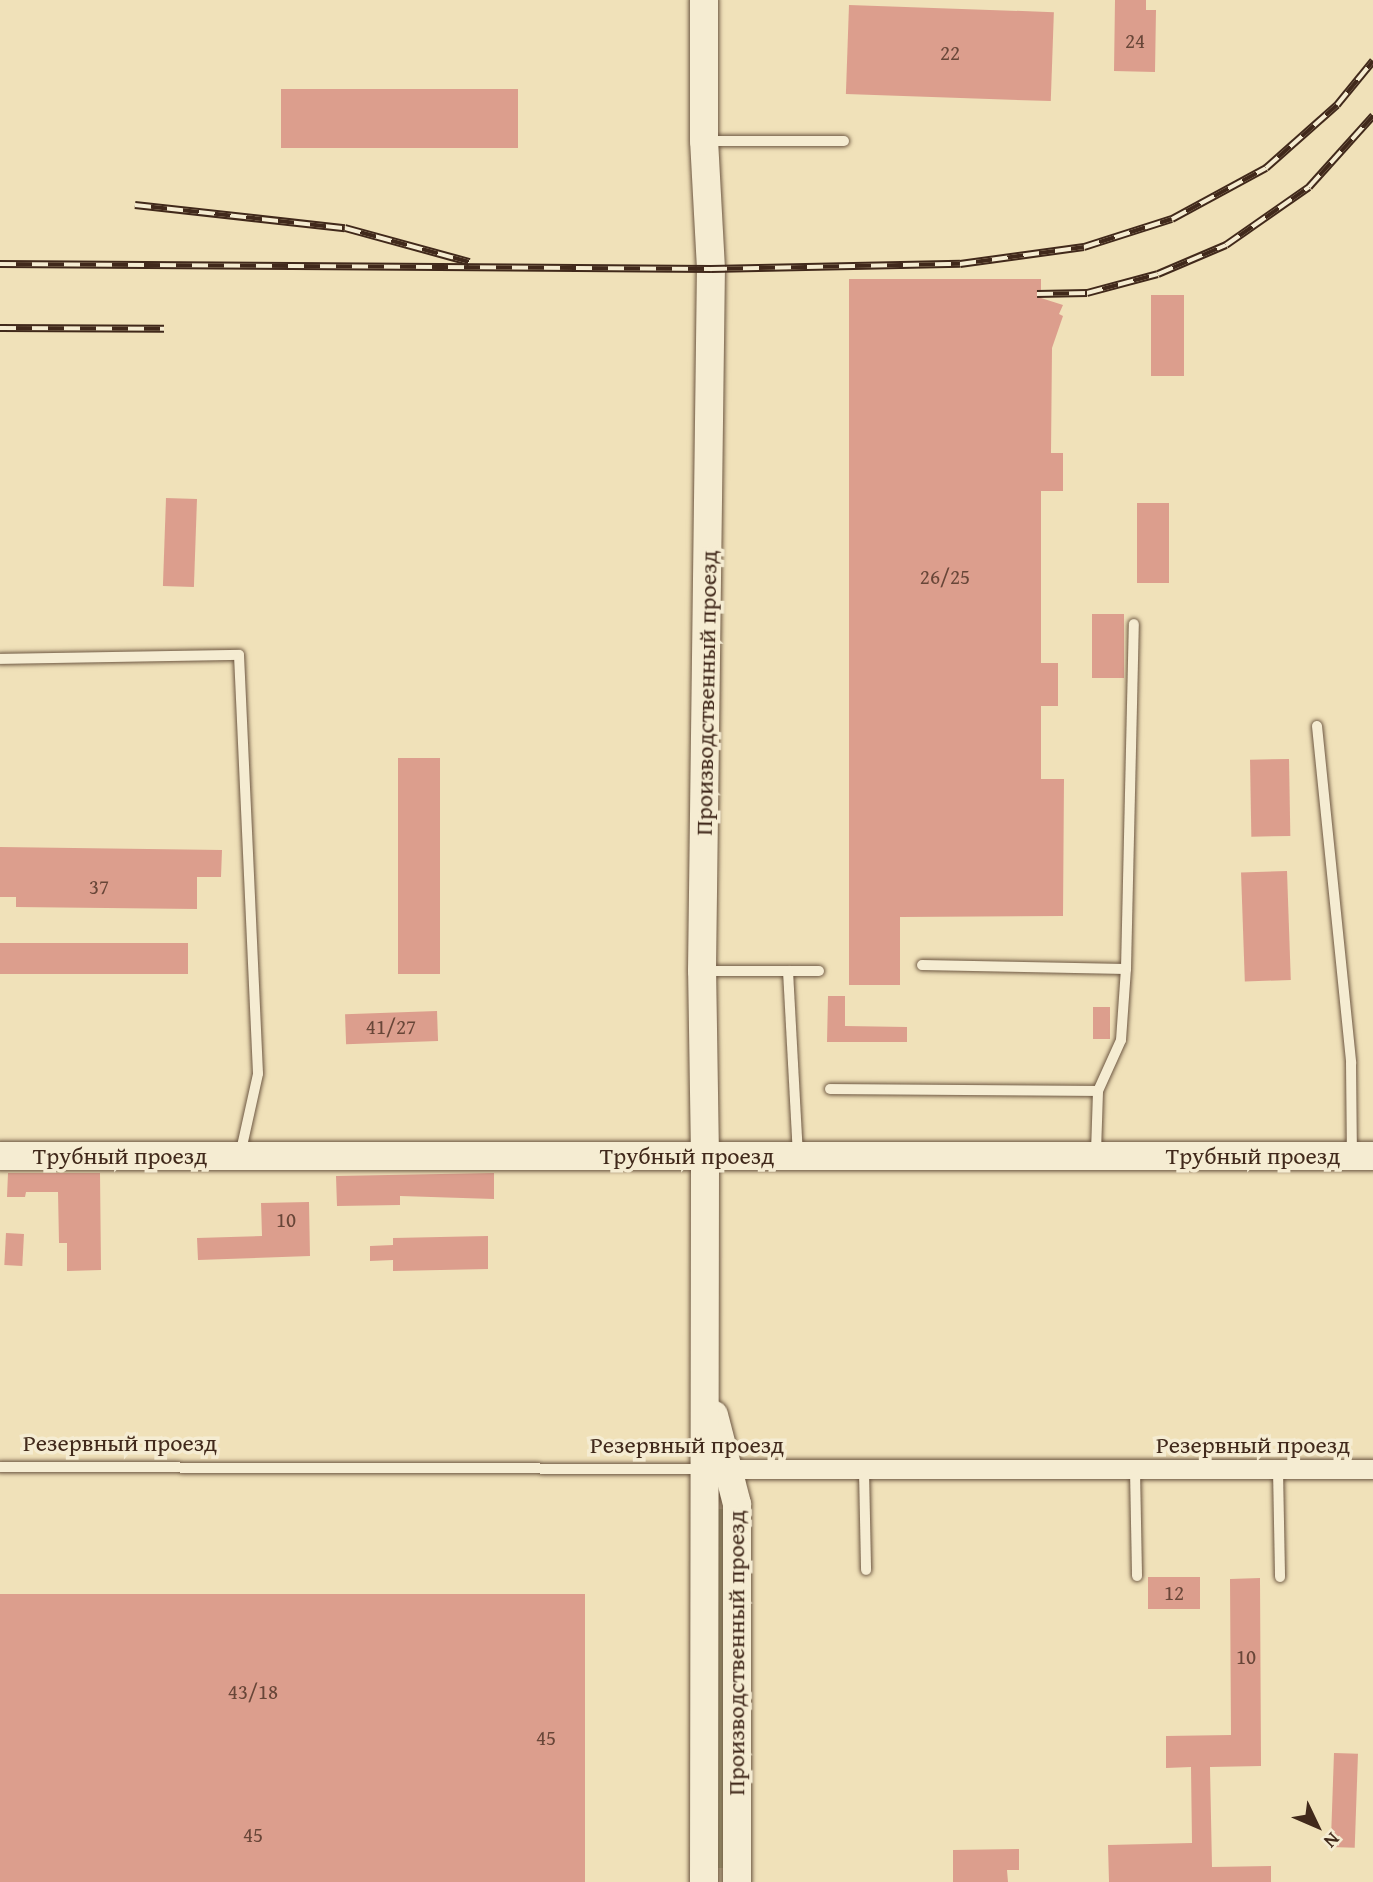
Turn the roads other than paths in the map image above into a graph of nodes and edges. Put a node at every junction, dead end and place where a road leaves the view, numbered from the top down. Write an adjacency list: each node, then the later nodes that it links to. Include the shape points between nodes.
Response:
1 (704, 0): 2 (street, Производственный проезд)
2 (704, 141): 3 (lane); 9 (street, Производственный проезд, via 711,269)
3 (844, 141)
4 (1134, 624): 8 (lane)
5 (0, 659): 15 (lane, via 239,654 258,1074)
6 (1317, 726): 19 (lane)
7 (922, 965): 8 (lane)
8 (1126, 969): 13 (lane, via 1121,1040)
9 (702, 971): 10 (lane); 16 (street, Производственный проезд)
10 (788, 971): 11 (lane); 17 (lane)
11 (819, 971)
12 (830, 1089): 13 (lane)
13 (1098, 1091): 18 (lane)
14 (0, 1156): 15 (street, Трубный проезд)
15 (240, 1156): 16 (street, Трубный проезд)
16 (705, 1156): 17 (street, Трубный проезд); 21 (street, Производственный проезд, via 705,1385)
17 (798, 1156): 18 (street, Трубный проезд)
18 (1096, 1156): 19 (street, Трубный проезд)
19 (1363, 1156)
20 (0, 1467): 21 (lane, Резервный проезд)
21 (715, 1469): 25 (street, Резервный проезд); 29 (street, Производственный проезд); 30 (street, Производственный проезд, via 737,1504)
22 (1373, 1469): 24 (street, Резервный проезд)
23 (1135, 1470): 24 (street, Резервный проезд); 25 (street, Резервный проезд); 27 (lane)
24 (1278, 1470): 28 (lane)
25 (864, 1471): 26 (lane)
26 (866, 1570)
27 (1138, 1576)
28 (1280, 1577)
29 (704, 1882)
30 (737, 1882)

